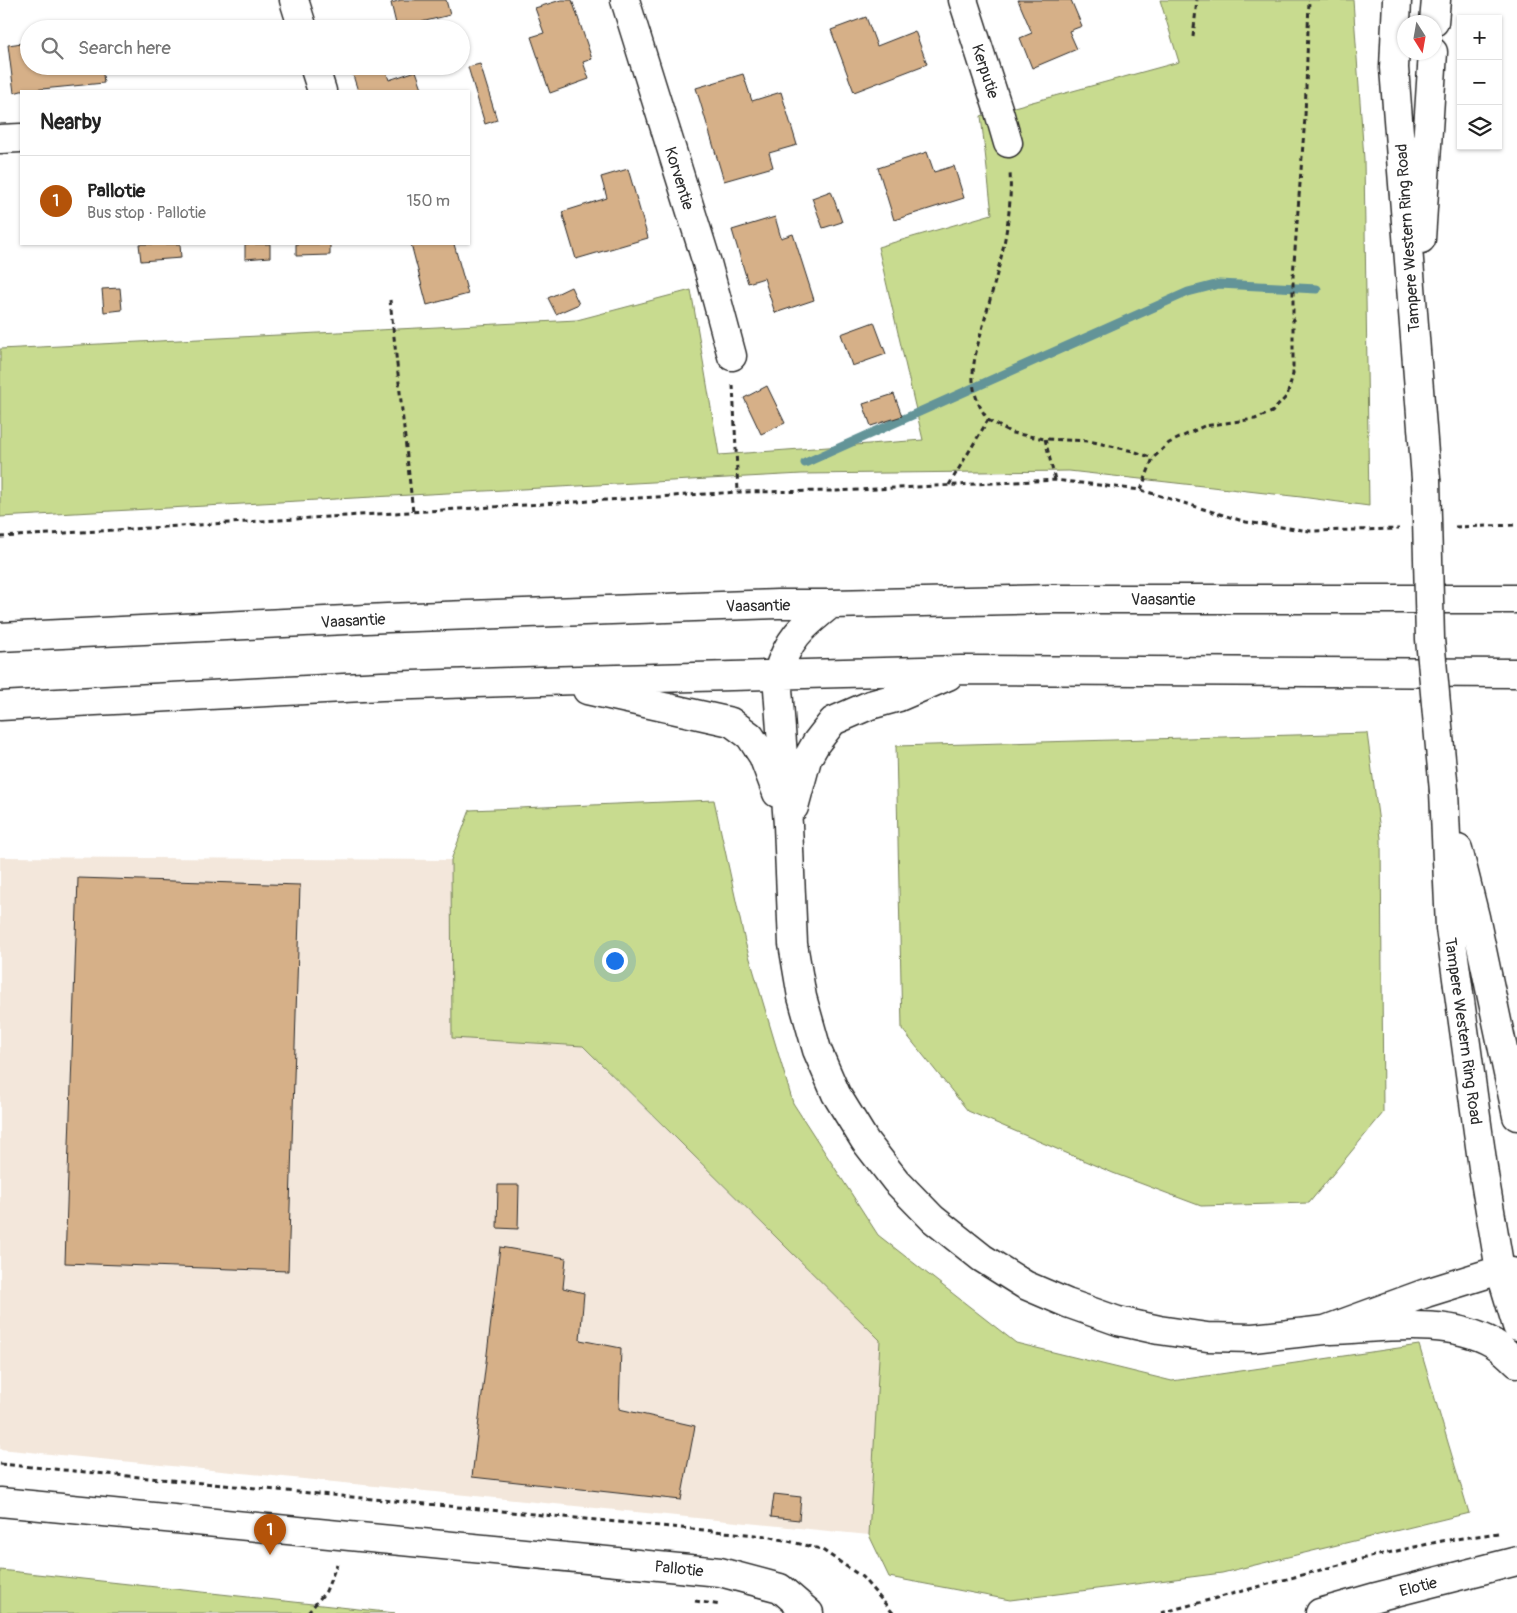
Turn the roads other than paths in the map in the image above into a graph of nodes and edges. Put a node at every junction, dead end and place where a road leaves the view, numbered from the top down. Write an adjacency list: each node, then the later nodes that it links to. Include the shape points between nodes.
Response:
1 (294, 0): 7 (main road)
2 (624, 0): 15 (main road, Korventie, via 707,263)
3 (963, 0): 13 (main road, Kerputie)
4 (1397, 0): 14 (main road, Tampere Western Ring Road, via 1394,68)
5 (1436, 0): 6 (main road)
6 (1435, 15)
7 (300, 20)
8 (1432, 60): 14 (main road, Tampere Western Ring Road)
9 (317, 75): 10 (main road)
10 (322, 90)
11 (20, 138): 12 (main road)
12 (0, 139)
13 (1008, 143)
14 (1415, 340): 24 (main road, Tampere Western Ring Road, bridge, via 1426,479 1430,639)
15 (732, 356)
16 (1517, 599): 17 (main road, Vaasantie, via 1062,599)
17 (832, 604): 18 (main road, Vaasantie, via 387,618); 21 (main road, via 794,637 783,655)
18 (0, 637)
19 (962, 670): 20 (main road); 21 (main road); 25 (main road, via 898,698 870,705 833,721 807,759)
20 (1517, 673)
21 (777, 675): 22 (main road); 25 (main road)
22 (541, 681): 23 (main road); 25 (main road, via 731,722 750,736 764,756)
23 (0, 706)
24 (1444, 791): 26 (main road, Tampere Western Ring Road, via 1475,917); 27 (main road, Tampere Western Ring Road, via 1450,928 1484,1175)
25 (788, 825): 29 (main road, via 793,944 802,997 818,1050 836,1094 865,1141 896,1181 933,1219 982,1258 1025,1286 1118,1321 1207,1337 1253,1338)
26 (1517, 1116)
27 (1509, 1271): 28 (main road, Tampere Western Ring Road); 29 (main road, via 1426,1293)
28 (1517, 1326)
29 (1325, 1330): 30 (main road, via 1424,1326 1456,1329 1495,1344)
30 (1517, 1363)
31 (0, 1502): 33 (main road, Pallotie, via 720,1572 780,1588)
32 (1517, 1561): 34 (main road, Elotie)
33 (809, 1613)
34 (1320, 1613)

